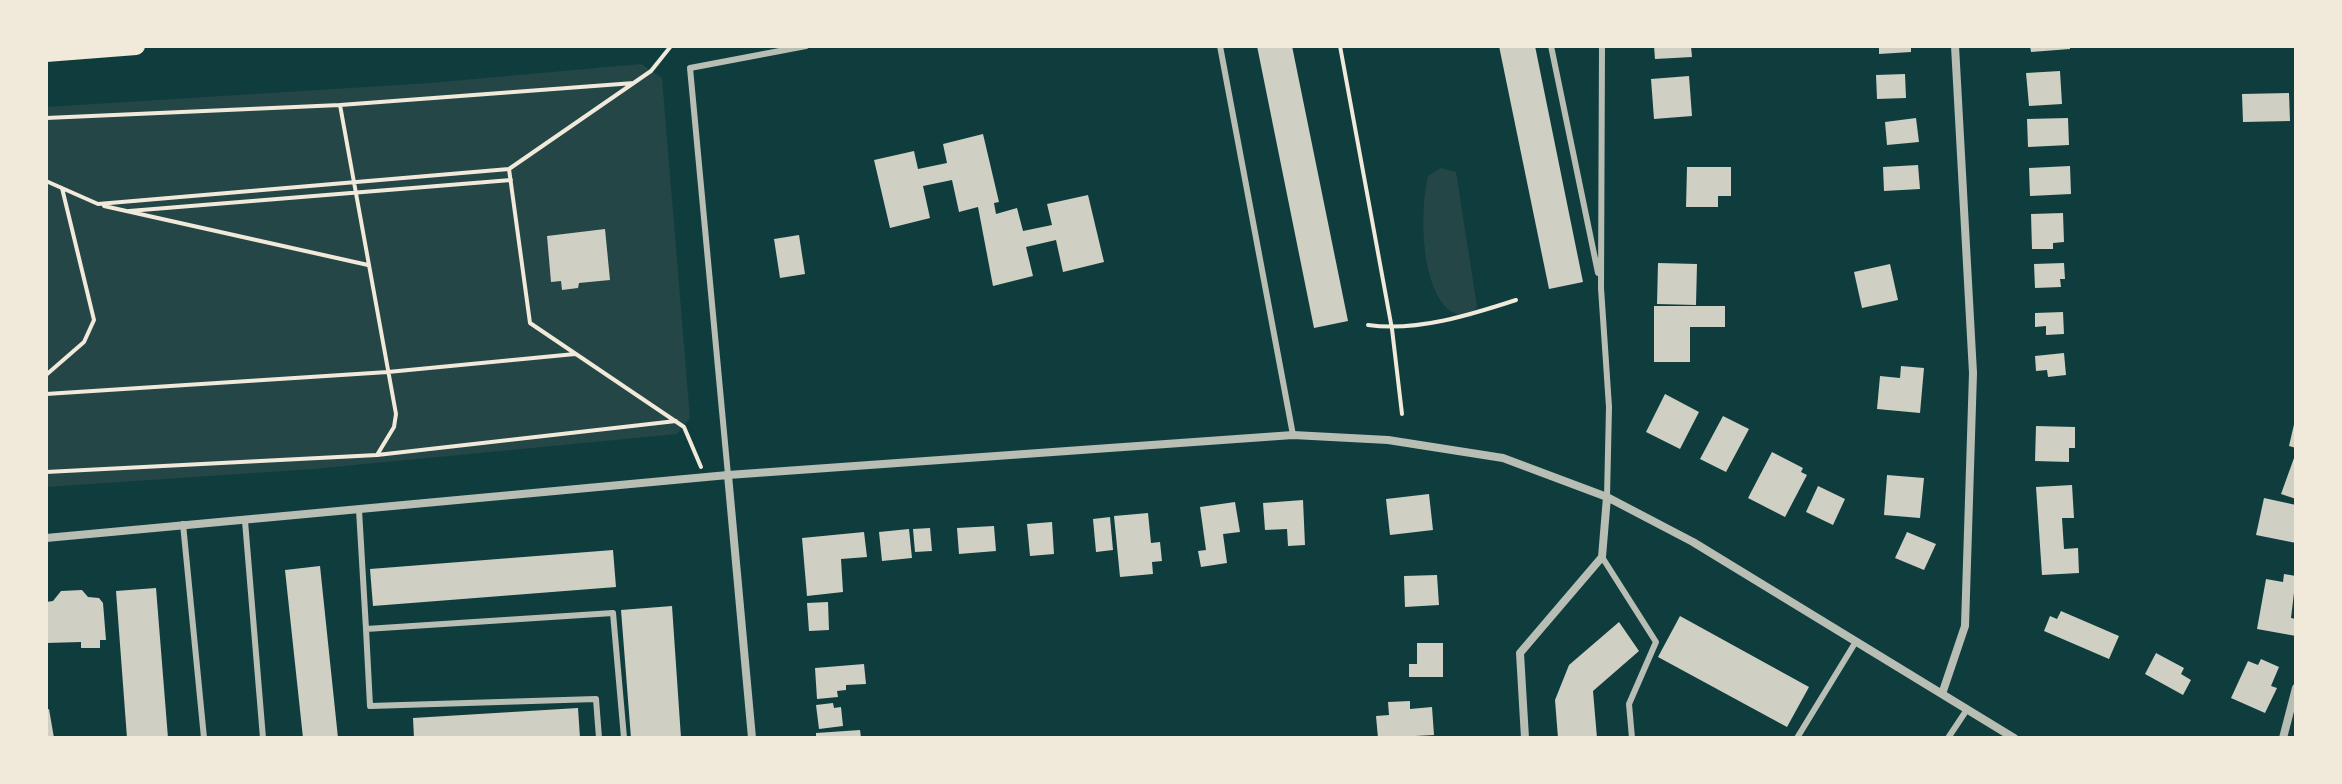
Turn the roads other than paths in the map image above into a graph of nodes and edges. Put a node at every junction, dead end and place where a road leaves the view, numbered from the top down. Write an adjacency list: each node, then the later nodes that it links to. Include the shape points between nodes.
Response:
1 (136, 46): 7 (main road)
2 (806, 46): 10 (lane, via 690,68)
3 (1220, 46): 9 (lane)
4 (1551, 46): 8 (lane)
5 (1602, 46): 8 (lane)
6 (1955, 46): 20 (street, via 1973,373 1965,626)
7 (46, 53)
8 (1601, 288): 11 (lane, via 1609,407)
9 (1293, 435): 10 (street); 11 (street, via 1388,440 1503,458)
10 (728, 475): 12 (street); 26 (street)
11 (1607, 497): 16 (street); 18 (street, via 1693,542)
12 (359, 510): 13 (street); 17 (lane)
13 (245, 521): 14 (street); 23 (lane)
14 (183, 524): 15 (street); 22 (lane)
15 (46, 538)
16 (1602, 557): 27 (street, via 1520,653); 28 (lane, via 1656,642 1629,704)
17 (366, 629): 24 (lane, via 370,706 596,699); 25 (lane, via 613,613)
18 (1855, 643): 20 (street); 29 (lane)
19 (2296, 688): 32 (street)
20 (1942, 694): 21 (street)
21 (1966, 711): 30 (lane); 31 (street)
22 (204, 738)
23 (263, 738)
24 (599, 738)
25 (624, 738)
26 (752, 738)
27 (1525, 738)
28 (1632, 738)
29 (1797, 738)
30 (1948, 738)
31 (2014, 738)
32 (2283, 738)

